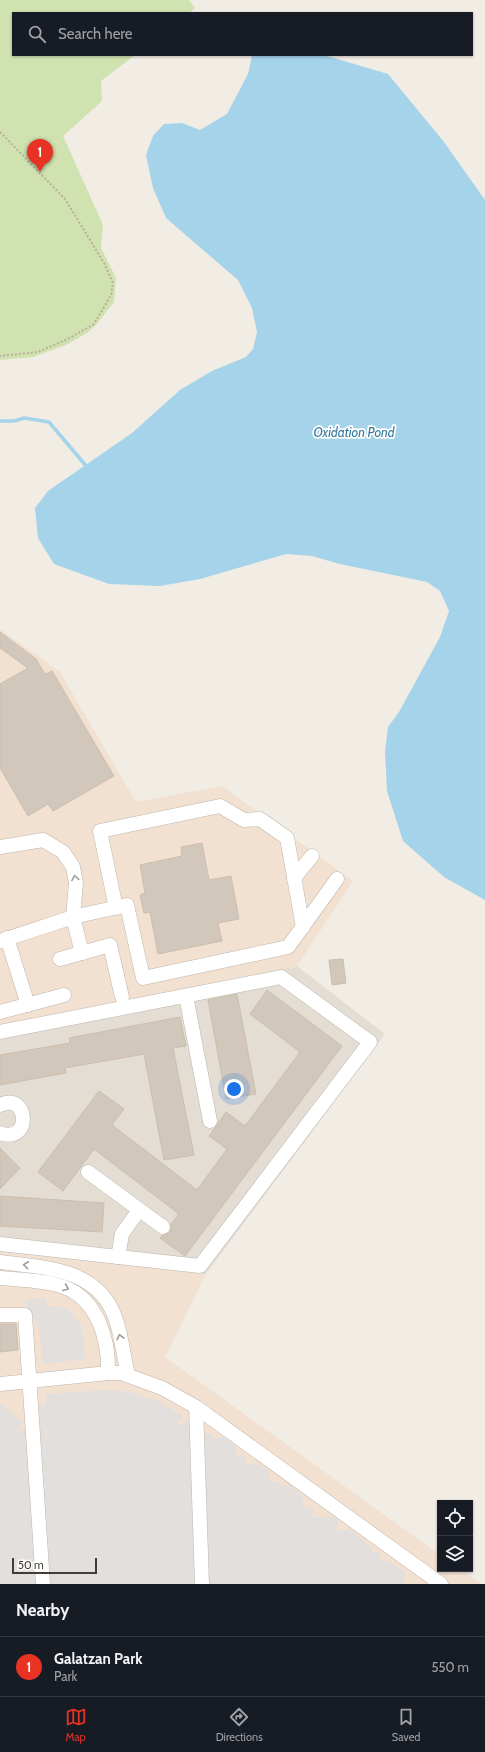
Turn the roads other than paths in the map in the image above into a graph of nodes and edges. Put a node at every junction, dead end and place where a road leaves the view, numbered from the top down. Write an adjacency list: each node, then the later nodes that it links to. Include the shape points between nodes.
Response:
1 (0, 847): 6 (street, one-way to 1, via 76,883 73,867 63,852 43,840)
2 (312, 856): 3 (street)
3 (294, 878): 5 (street, via 287,838 260,819 244,820 220,806 100,830); 7 (street)
4 (337, 879): 7 (street)
5 (116, 908): 6 (street); 7 (street, via 127,905 143,978 288,947)
6 (73, 917): 8 (street); 9 (street)
7 (303, 926)
8 (4, 940): 14 (street)
9 (82, 953): 10 (street); 13 (street, via 110,945)
10 (60, 959)
11 (64, 995): 14 (street)
12 (186, 996): 16 (street); 18 (street); 24 (street, via 281,977 370,1042 200,1266)
13 (122, 997)
14 (28, 1004): 15 (street)
15 (0, 1012)
16 (0, 1032)
17 (0, 1105): 19 (street, via 8,1103 18,1106 24,1120 16,1133)
18 (210, 1121)
19 (0, 1133)
20 (88, 1172): 21 (street)
21 (139, 1210): 22 (street); 24 (street, via 122,1234)
22 (162, 1227)
23 (0, 1244): 24 (street)
24 (118, 1257)
25 (0, 1262): 29 (street, one-way to 25, via 117,1323 104,1299 92,1285 79,1277 58,1270)
26 (0, 1278): 28 (street, one-way to 28, via 64,1287 82,1298 95,1315 104,1335)
27 (0, 1315): 30 (street, via 25,1315)
28 (108, 1373): 29 (street); 30 (street)
29 (128, 1375): 32 (street, via 162,1388)
30 (30, 1380): 31 (street); 34 (street)
31 (0, 1384)
32 (196, 1408): 33 (street); 35 (street)
33 (431, 1581)
34 (43, 1584)
35 (202, 1584)

